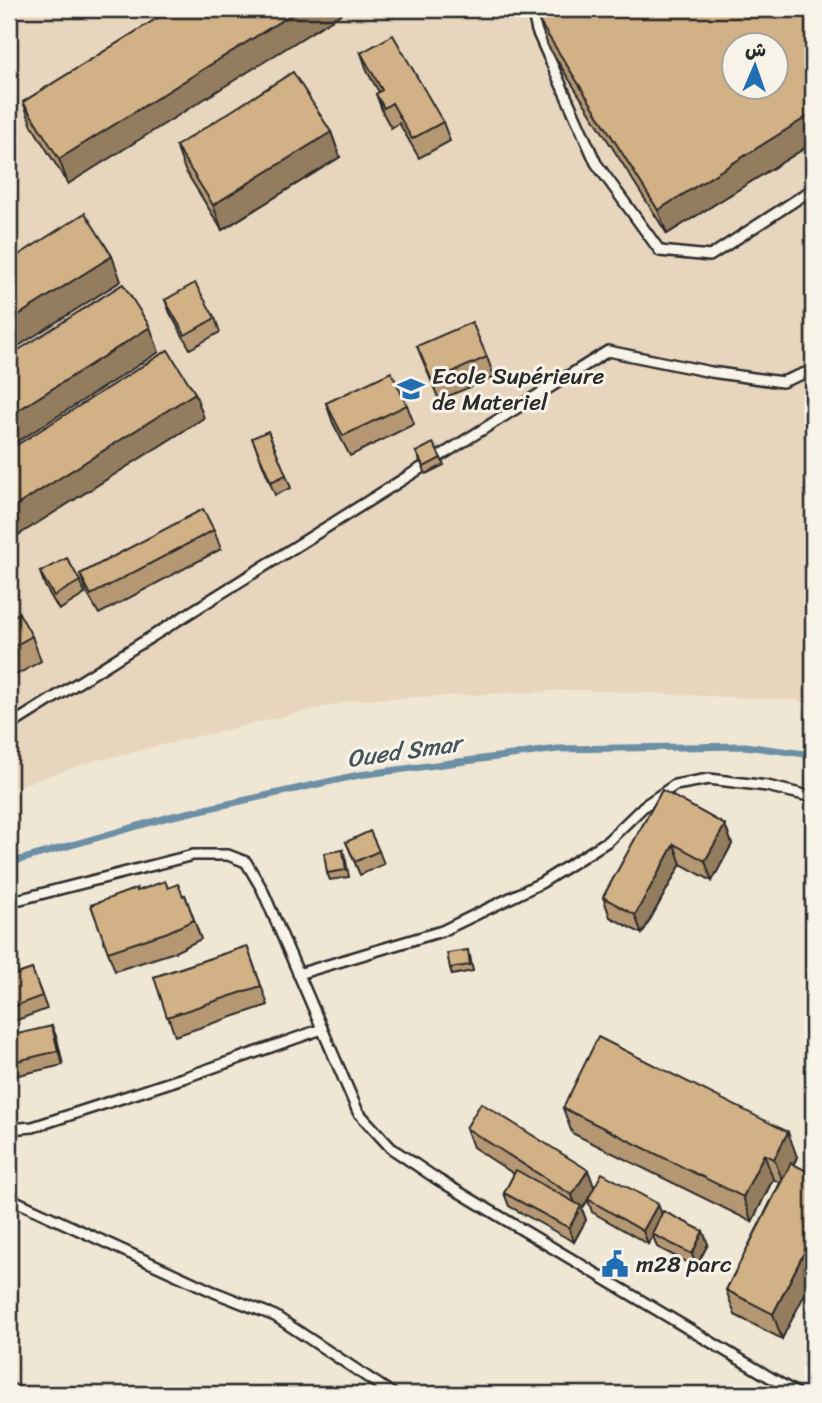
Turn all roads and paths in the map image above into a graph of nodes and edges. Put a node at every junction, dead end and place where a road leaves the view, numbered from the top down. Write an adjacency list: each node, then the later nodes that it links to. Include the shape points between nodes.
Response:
1 (532, 9): 3 (lane)
2 (546, 26): 3 (lane)
3 (537, 31): 4 (lane, via 596,163 660,251 710,256)
4 (813, 189)
5 (813, 370): 6 (lane, via 782,382 608,351)
6 (9, 726)
7 (813, 797): 9 (lane, via 709,779 675,785 644,806 608,841 541,883 442,931)
8 (9, 902): 9 (lane, via 193,855 228,855 246,862 262,889)
9 (298, 974): 10 (lane)
10 (322, 1029): 11 (lane, via 33,1127); 16 (lane, via 358,1112 391,1148)
11 (9, 1129)
12 (9, 1199): 15 (lane, via 275,1316)
13 (9, 1388): 14 (lane)
14 (20, 1394)
15 (393, 1394)
16 (798, 1394)

